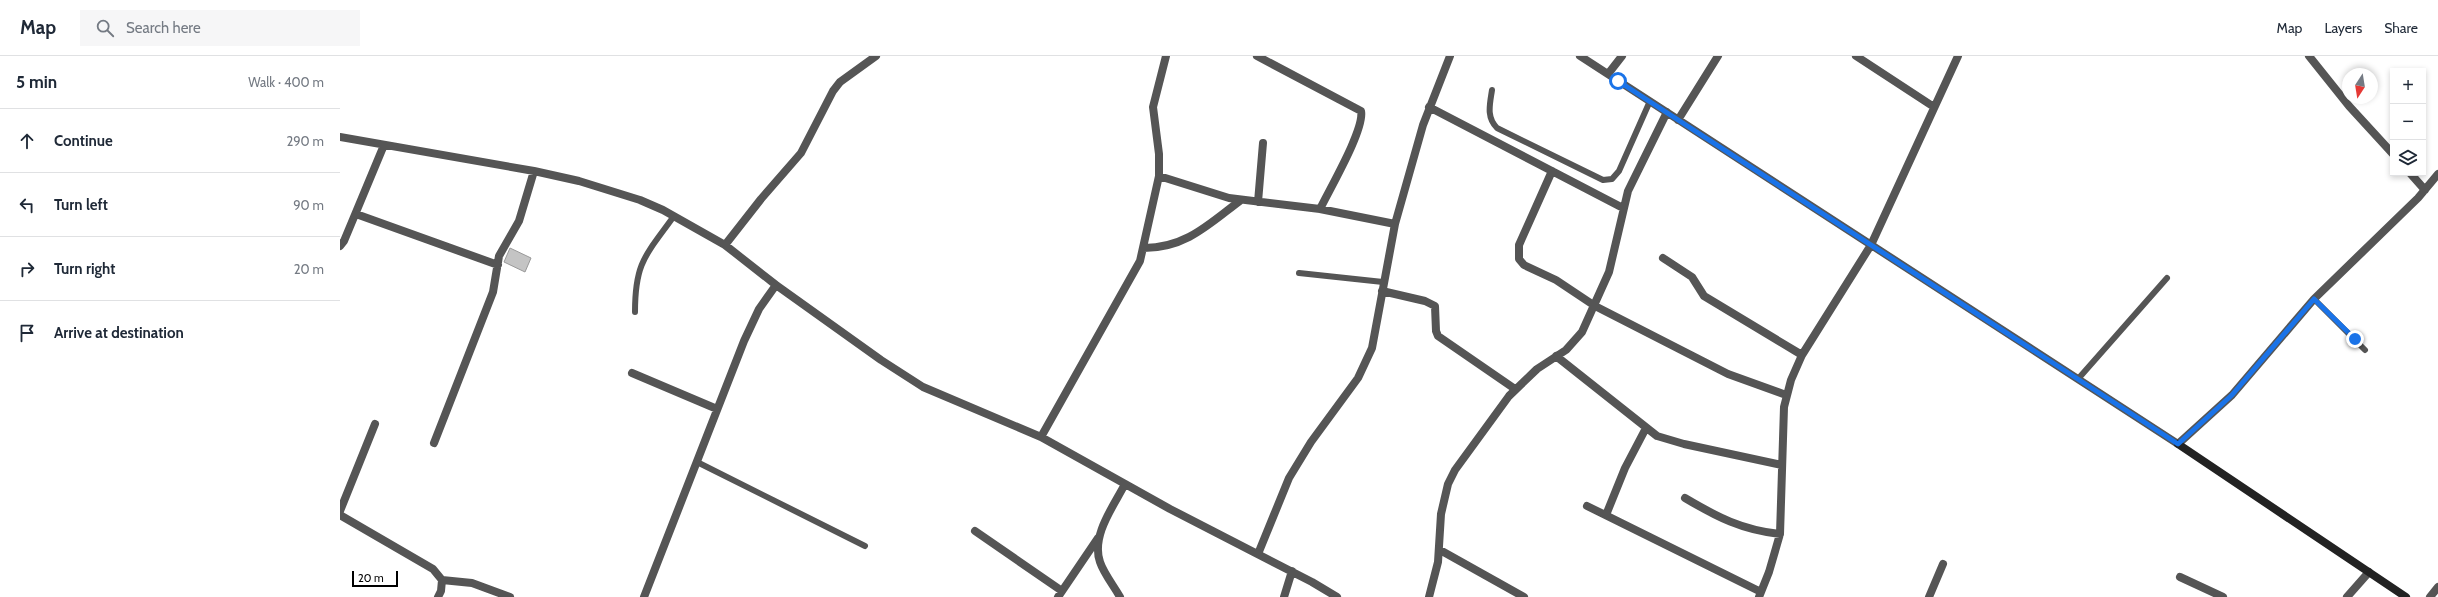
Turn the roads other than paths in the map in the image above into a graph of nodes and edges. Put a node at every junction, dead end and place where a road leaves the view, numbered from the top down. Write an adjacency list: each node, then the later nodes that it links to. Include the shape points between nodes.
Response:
1 (876, 56): 35 (street, via 840,82 832,91 802,153 760,199)
2 (1166, 56): 25 (street, via 1152,107 1160,159)
3 (1257, 56): 31 (street, via 1361,111 1358,132)
4 (1450, 56): 14 (street)
5 (1580, 56): 11 (street)
6 (1622, 56): 11 (street)
7 (1718, 56): 17 (street)
8 (1856, 56): 15 (street)
9 (1958, 56): 15 (street)
10 (2309, 56): 21 (street, via 2349,106)
11 (1608, 74): 13 (street)
12 (1492, 90): 13 (lane, via 1490,116 1497,128 1603,180 1612,179 1619,171)
13 (1650, 101): 16 (street)
14 (1429, 107): 23 (street); 34 (street)
15 (1934, 107): 36 (street)
16 (1667, 112): 17 (street); 30 (street, via 1638,168)
17 (1678, 120): 36 (street)
18 (340, 137): 20 (street)
19 (1263, 143): 29 (street)
20 (384, 145): 22 (street); 32 (street)
21 (2390, 151)
22 (534, 171): 33 (street, via 612,190); 40 (street, via 520,221 502,251)
23 (1552, 172): 30 (street); 46 (street, via 1519,245 1519,259 1524,265 1556,280)
24 (2438, 174): 27 (street)
25 (1159, 176): 28 (street); 38 (street)
26 (2413, 176): 27 (street)
27 (2425, 190): 45 (street)
28 (1242, 200): 29 (street); 38 (street, via 1186,240 1168,246)
29 (1258, 202): 31 (street)
30 (1623, 208): 46 (street, via 1609,272)
31 (1320, 209): 34 (street)
32 (356, 214): 37 (street); 40 (street)
33 (674, 216): 35 (street); 47 (lane, via 640,264 635,288)
34 (1396, 224): 44 (street)
35 (725, 245): 43 (street)
36 (1871, 245): 49 (street); 52 (street)
37 (340, 246)
38 (1144, 248): 58 (street, via 1135,271)
39 (1663, 258): 49 (street, via 1692,277 1704,296)
40 (498, 265): 59 (street, via 493,292)
41 (1299, 273): 44 (lane)
42 (2167, 278): 52 (lane)
43 (776, 285): 55 (street, via 752,324); 58 (street, via 903,375 948,398)
44 (1382, 287): 53 (street, via 1435,306 1438,336); 74 (street, via 1372,348 1366,364 1289,478)
45 (2314, 299): 48 (lane); 60 (street, via 2232,395)
46 (1595, 306): 50 (street, via 1582,332 1566,350); 54 (street, via 1728,374)
47 (635, 312)
48 (2365, 350)
49 (1802, 355): 54 (street)
50 (1556, 356): 53 (street, via 1537,369); 57 (street)
51 (632, 373): 55 (street)
52 (2078, 379): 60 (street)
53 (1516, 389): 73 (street, via 1455,470 1448,484 1441,514)
54 (1786, 395): 62 (street)
55 (717, 409): 61 (street)
56 (375, 424): 66 (street)
57 (1646, 428): 62 (street, via 1669,441); 68 (street, via 1625,468)
58 (1041, 437): 63 (street)
59 (434, 443)
60 (2178, 444): 77 (street)
61 (697, 462): 72 (lane); 85 (street)
62 (1782, 465): 70 (street)
63 (1125, 484): 71 (street); 74 (street)
64 (1685, 498): 70 (street, via 1740,526 1754,531)
65 (1587, 506): 68 (street)
66 (340, 510)
67 (340, 515): 79 (street, via 433,569)
68 (1606, 515): 82 (street)
69 (975, 531): 81 (street)
70 (1780, 534): 82 (street)
71 (1099, 536): 81 (street); 86 (street, via 1100,563)
72 (865, 546)
73 (1440, 550): 89 (street); 90 (street)
74 (1258, 554): 76 (street)
75 (1943, 564): 91 (street)
76 (1292, 571): 87 (street); 88 (street)
77 (2369, 572): 93 (street); 94 (street)
78 (2180, 577): 92 (street)
79 (442, 580): 83 (street); 84 (street, via 472,583)
80 (2438, 586): 95 (street)
81 (1060, 594)
82 (1760, 595)
83 (438, 597)
84 (510, 597)
85 (644, 597)
86 (1120, 597)
87 (1284, 597)
88 (1337, 597)
89 (1429, 597)
90 (1524, 597)
91 (1929, 597)
92 (2222, 597)
93 (2347, 597)
94 (2406, 597)
95 (2430, 597)

